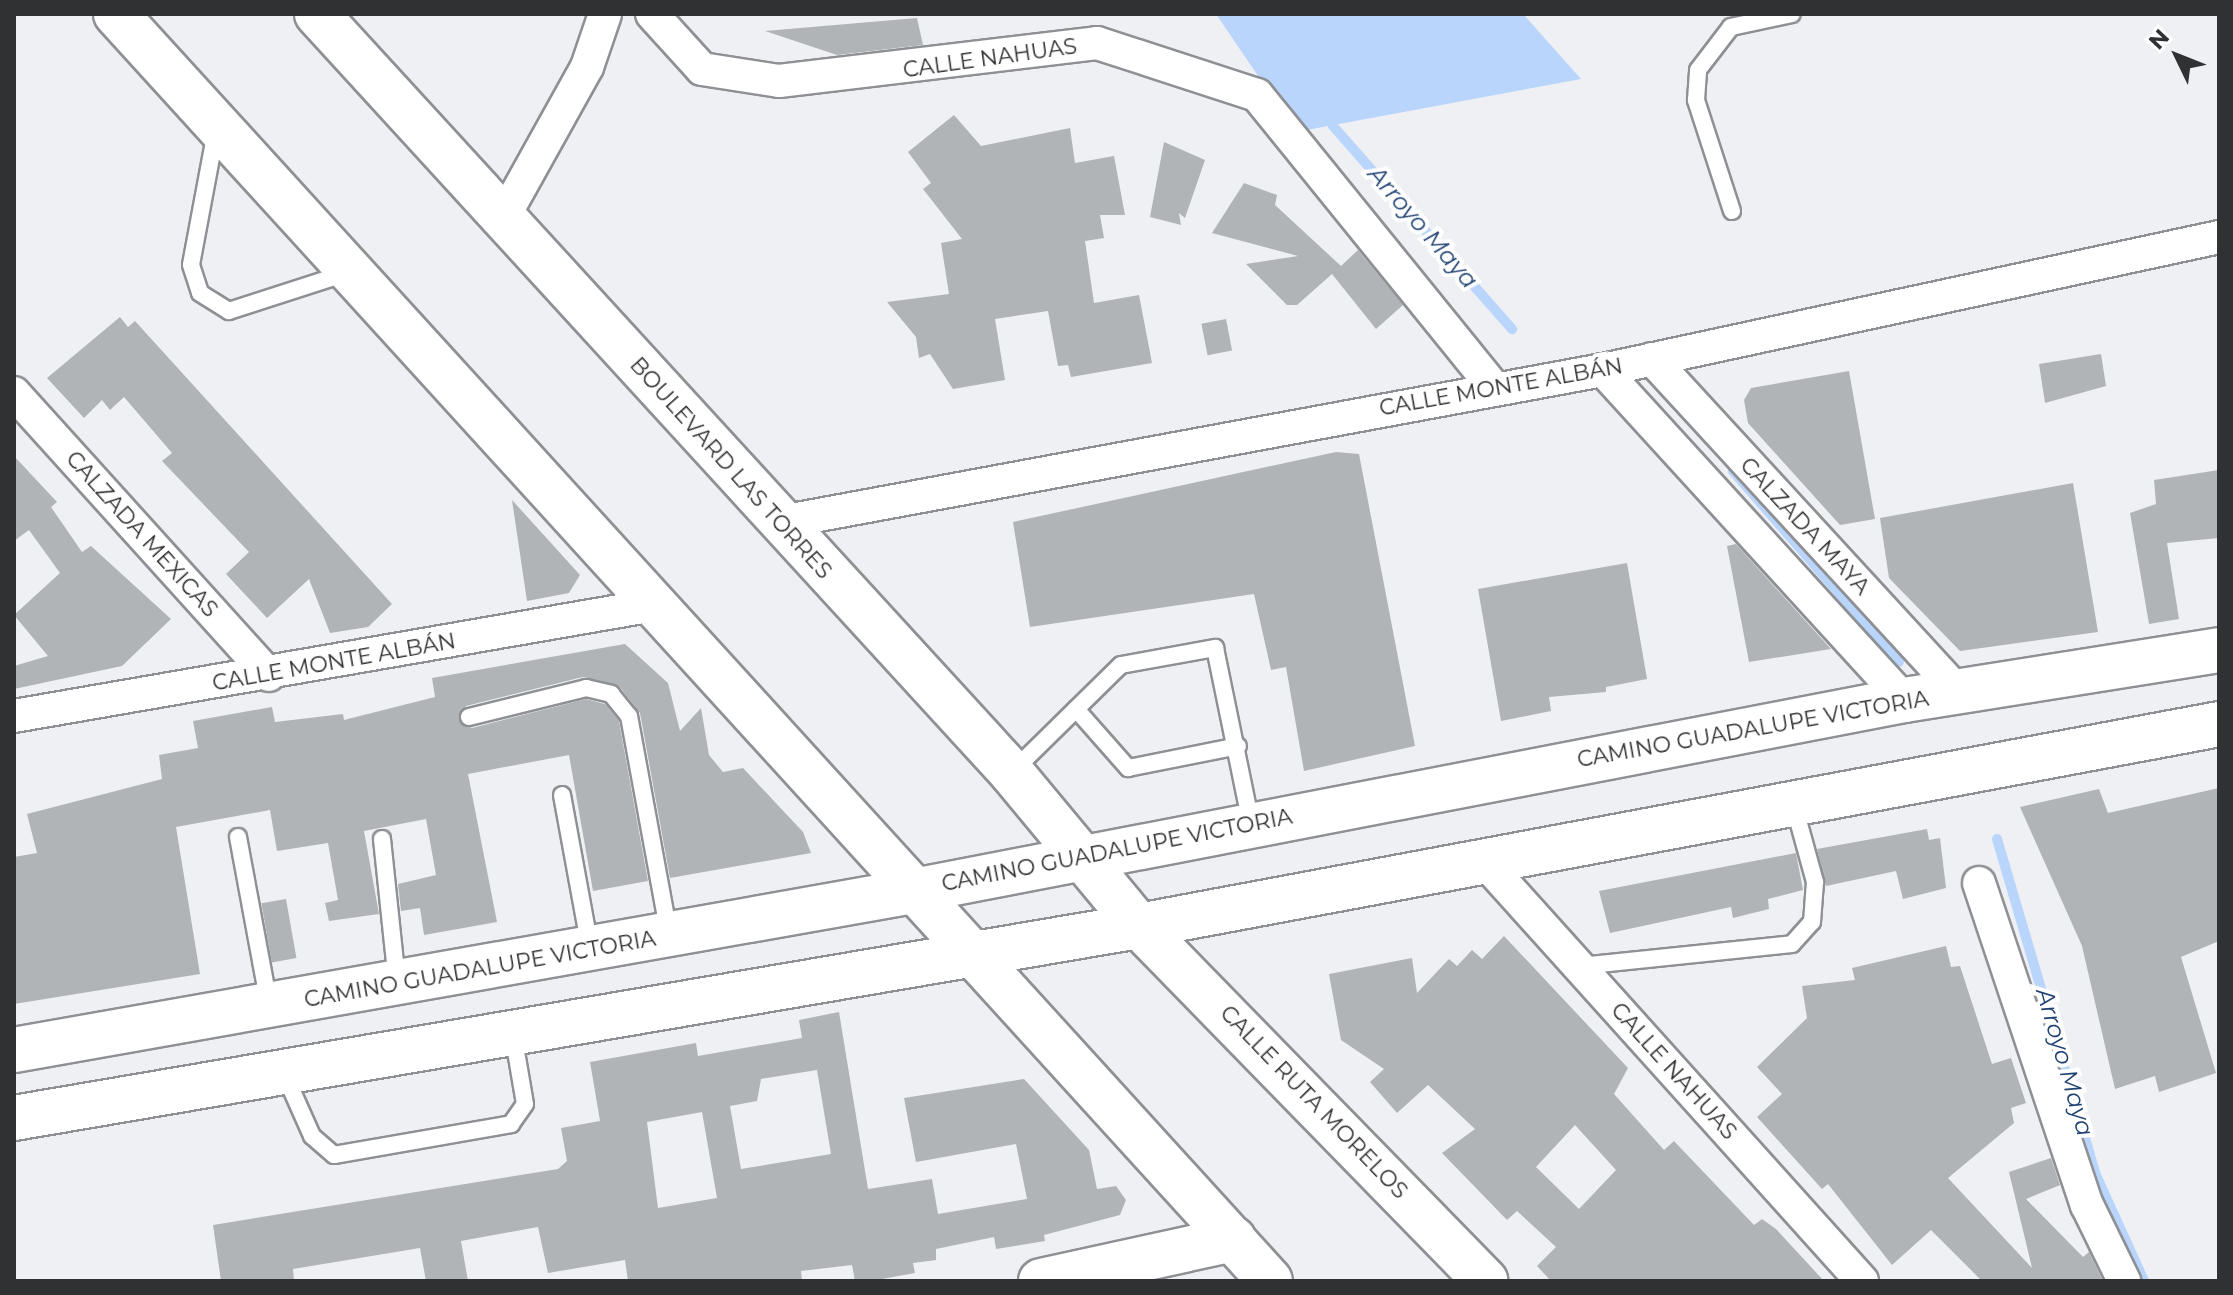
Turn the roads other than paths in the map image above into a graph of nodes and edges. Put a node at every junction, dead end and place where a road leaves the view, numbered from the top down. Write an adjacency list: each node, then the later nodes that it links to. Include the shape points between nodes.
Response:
1 (116, 14): 6 (main road)
2 (317, 14): 8 (main road, BOULEVARD LAS TORRES)
3 (605, 14): 8 (street, via 587,67)
4 (652, 14): 13 (street, CALLE NAHUAS, via 702,69 779,81 1097,43 1257,95)
5 (1792, 14): 7 (lane, via 1731,27 1698,70 1696,100)
6 (217, 125): 10 (main road); 10 (lane, via 191,265 200,293 229,311)
7 (1732, 211)
8 (503, 218): 15 (main road, BOULEVARD LAS TORRES)
9 (2219, 237): 11 (street, CALLE MONTE ALBÁN)
10 (352, 272): 16 (main road)
11 (1652, 359): 12 (street, CALLE MONTE ALBÁN); 19 (street, CALZADA MAYA)
12 (1603, 370): 13 (street, CALLE MONTE ALBÁN); 20 (street, CALZADA MAYA)
13 (1494, 388): 15 (street, CALLE MONTE ALBÁN)
14 (14, 393): 18 (street, CALZADA MEXICAS)
15 (781, 522): 26 (main road, BOULEVARD LAS TORRES)
16 (654, 605): 18 (street, CALLE MONTE ALBÁN); 35 (main road)
17 (2219, 650): 19 (main road, CAMINO GUADALUPE VICTORIA)
18 (269, 675): 22 (street, CALLE MONTE ALBÁN)
19 (1958, 692): 20 (main road, CAMINO GUADALUPE VICTORIA)
20 (1904, 700): 29 (main road, CAMINO GUADALUPE VICTORIA)
21 (1076, 709): 25 (lane, via 1128,768); 25 (lane, via 1121,665 1215,648); 26 (lane)
22 (14, 716)
23 (469, 717): 37 (lane, via 586,688 611,694 629,716)
24 (2219, 724): 28 (main road)
25 (1238, 746): 29 (lane)
26 (1011, 772): 32 (main road, BOULEVARD LAS TORRES)
27 (562, 795): 38 (lane)
28 (1794, 805): 33 (main road); 40 (lane, via 1815,882 1812,922 1792,944)
29 (1251, 823): 32 (main road, CAMINO GUADALUPE VICTORIA)
30 (238, 837): 42 (lane)
31 (382, 839): 41 (lane)
32 (1082, 855): 35 (main road, CAMINO GUADALUPE VICTORIA); 36 (main road, BOULEVARD LAS TORRES)
33 (1484, 861): 36 (main road); 40 (street, CALLE NAHUAS)
34 (1979, 883): 52 (street, via 2087,1205)
35 (913, 891): 37 (main road, CAMINO GUADALUPE VICTORIA); 39 (main road)
36 (1139, 926): 39 (main road); 50 (main road, CALLE RUTA MORELOS)
37 (669, 935): 38 (main road, CAMINO GUADALUPE VICTORIA)
38 (591, 949): 41 (main road, CAMINO GUADALUPE VICTORIA)
39 (969, 950): 43 (main road); 47 (main road)
40 (1580, 966): 51 (street, CALLE NAHUAS)
41 (398, 984): 42 (main road, CAMINO GUADALUPE VICTORIA)
42 (269, 1007): 44 (main road, CAMINO GUADALUPE VICTORIA)
43 (513, 1034): 45 (main road); 45 (lane, via 525,1104 511,1124 334,1155 312,1136)
44 (14, 1050)
45 (284, 1071): 46 (main road)
46 (14, 1118)
47 (1233, 1239): 48 (main road); 49 (main road)
48 (1041, 1281)
49 (1270, 1281)
50 (1486, 1281)
51 (1862, 1281)
52 (2124, 1281)

